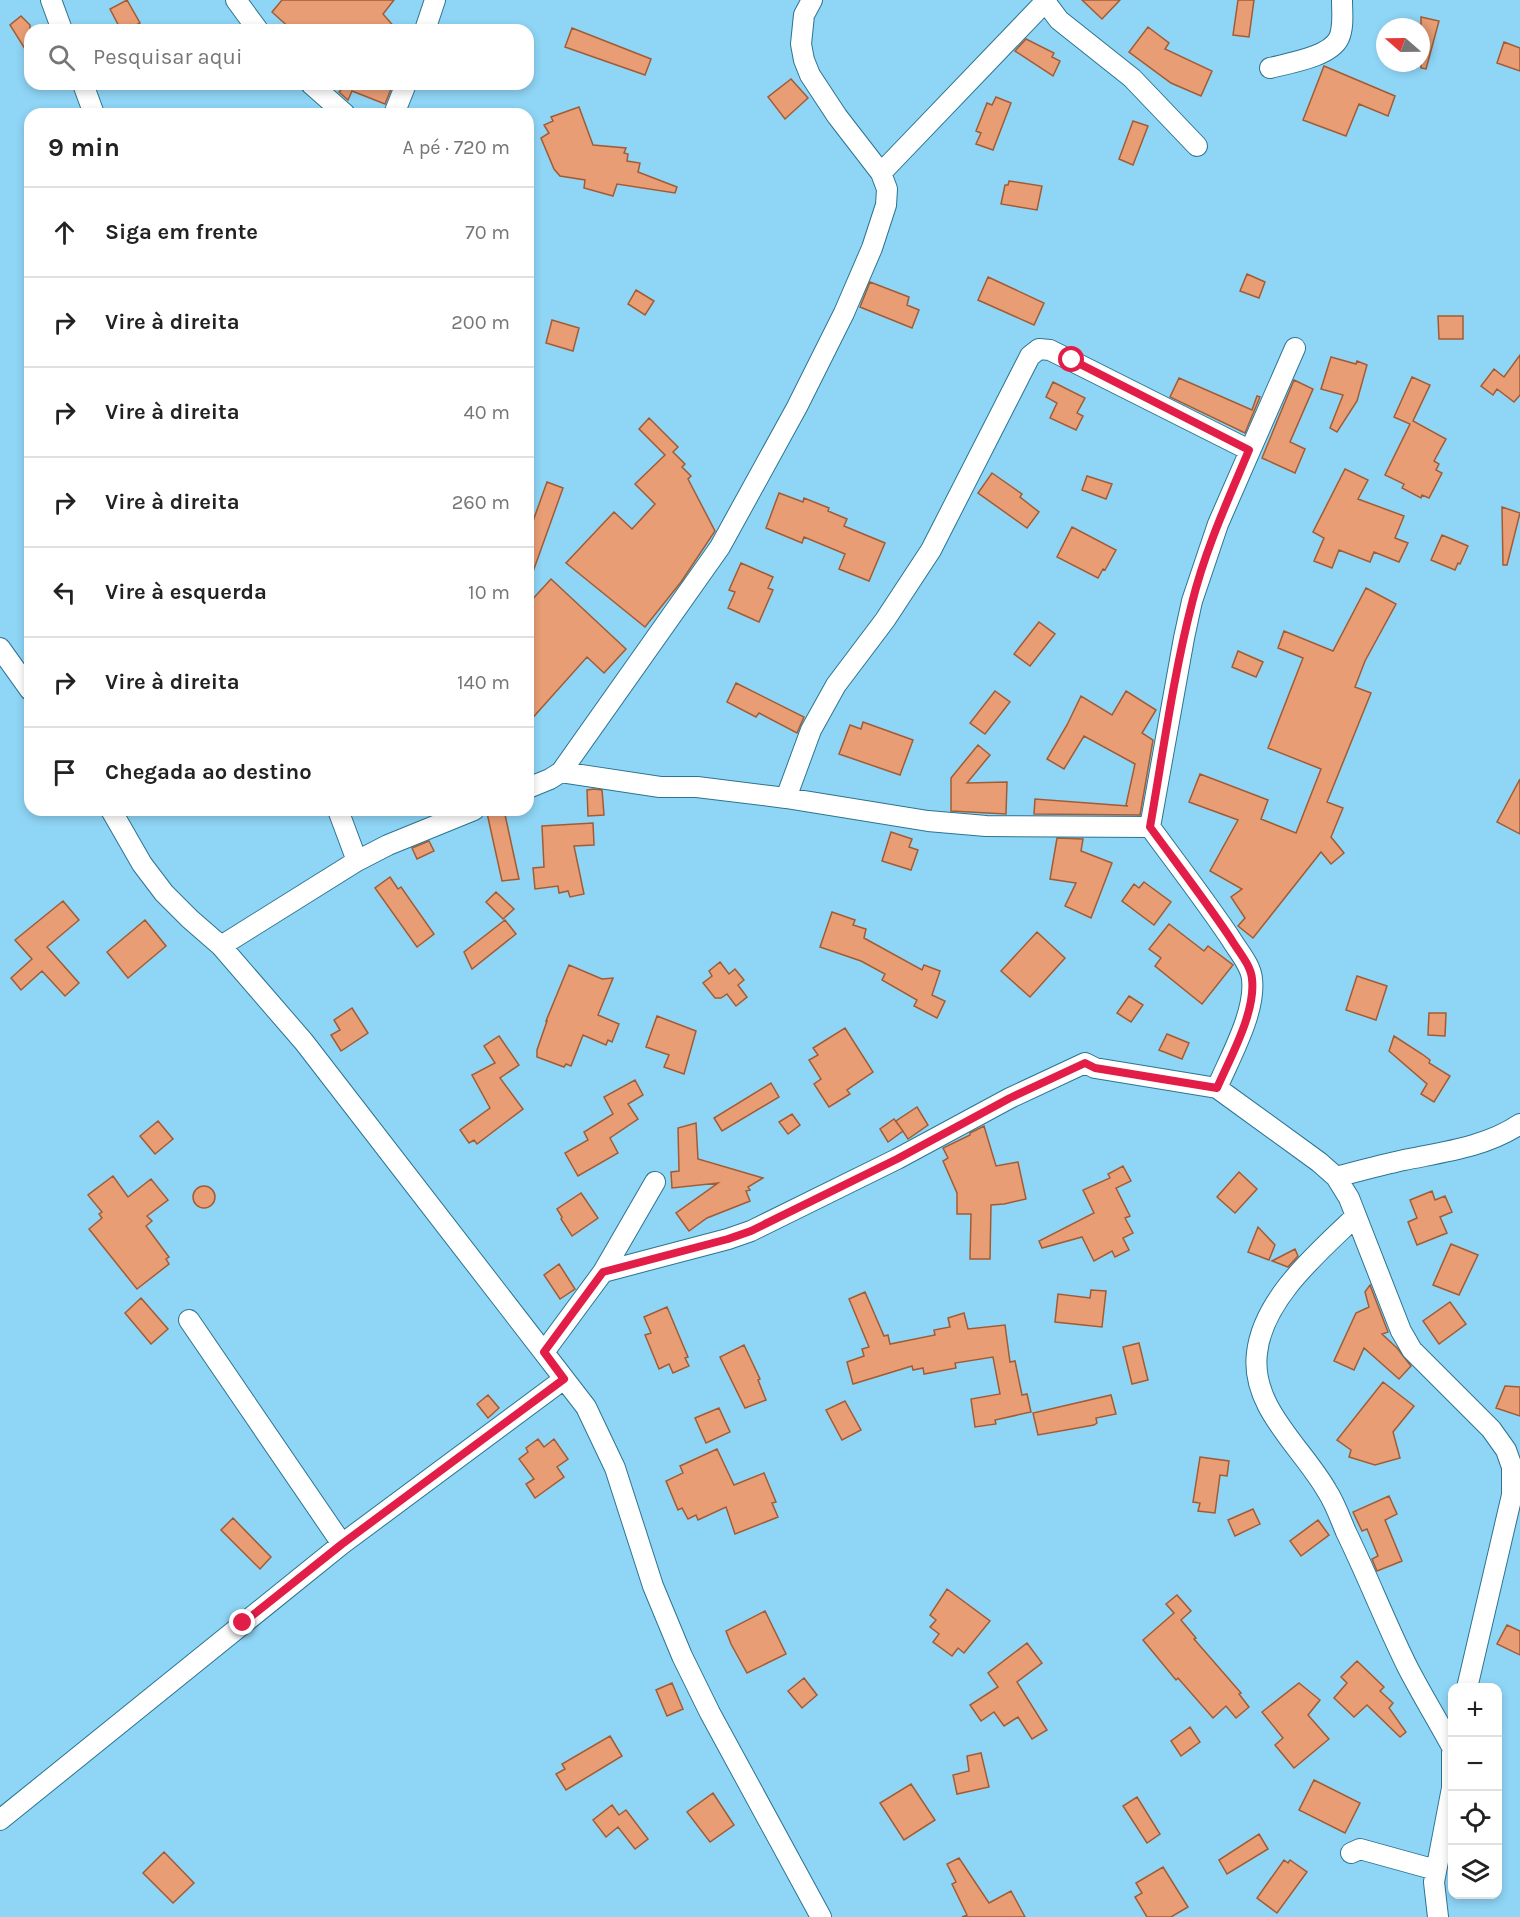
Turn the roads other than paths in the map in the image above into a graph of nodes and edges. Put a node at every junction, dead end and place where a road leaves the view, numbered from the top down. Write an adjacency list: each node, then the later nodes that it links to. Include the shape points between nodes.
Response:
1 (51, 0): 7 (street)
2 (236, 0): 8 (street)
3 (435, 0): 9 (street)
4 (812, 0): 18 (street, via 804,15 801,44 810,75)
5 (1342, 0): 10 (street, via 1339,38 1331,49)
6 (1045, 1): 17 (street, via 1059,20 1132,78); 18 (street)
7 (60, 24)
8 (254, 24)
9 (427, 24)
10 (1270, 68)
11 (85, 90): 14 (street)
12 (318, 90): 15 (street)
13 (404, 90): 16 (street)
14 (92, 108)
15 (338, 108)
16 (396, 108)
17 (1197, 146)
18 (882, 173): 23 (street, via 886,205 872,248 844,313 762,473 720,547)
19 (1295, 348): 20 (street)
20 (1249, 450): 25 (street, via 1057,354 1046,349 1035,351 931,550 836,685 811,730); 29 (street, via 1192,601)
21 (0, 648): 22 (street)
22 (24, 682)
23 (561, 772): 24 (street); 25 (street, via 660,787 697,787)
24 (534, 786)
25 (786, 798): 29 (street, via 951,823)
26 (114, 816): 31 (street, via 164,893)
27 (340, 816): 30 (street)
28 (459, 816): 30 (street)
29 (1150, 827): 32 (street, via 1213,912 1252,978 1247,1016)
30 (357, 861): 31 (street)
31 (221, 946): 39 (street, via 304,1042)
32 (1217, 1088): 34 (street); 37 (street, via 1095,1068 1085,1063 751,1231)
33 (1520, 1124): 34 (street, via 1445,1153)
34 (1336, 1177): 36 (street)
35 (655, 1182): 37 (street)
36 (1356, 1216): 41 (street, via 1401,1331 1412,1350 1491,1429 1506,1450); 44 (street, via 1300,1271 1277,1304 1262,1329 1257,1375 1276,1419 1327,1491 1408,1668)
37 (603, 1272): 39 (street)
38 (189, 1320): 42 (street)
39 (544, 1352): 40 (street)
40 (564, 1379): 42 (street); 49 (street, via 586,1407 615,1468 653,1586 682,1656)
41 (1516, 1494): 43 (street)
42 (342, 1544): 46 (street)
43 (1468, 1683)
44 (1448, 1740)
45 (1451, 1791): 48 (street)
46 (0, 1820)
47 (1351, 1853): 48 (street, via 1360,1849)
48 (1436, 1870): 50 (street)
49 (821, 1917)
50 (1438, 1917)

